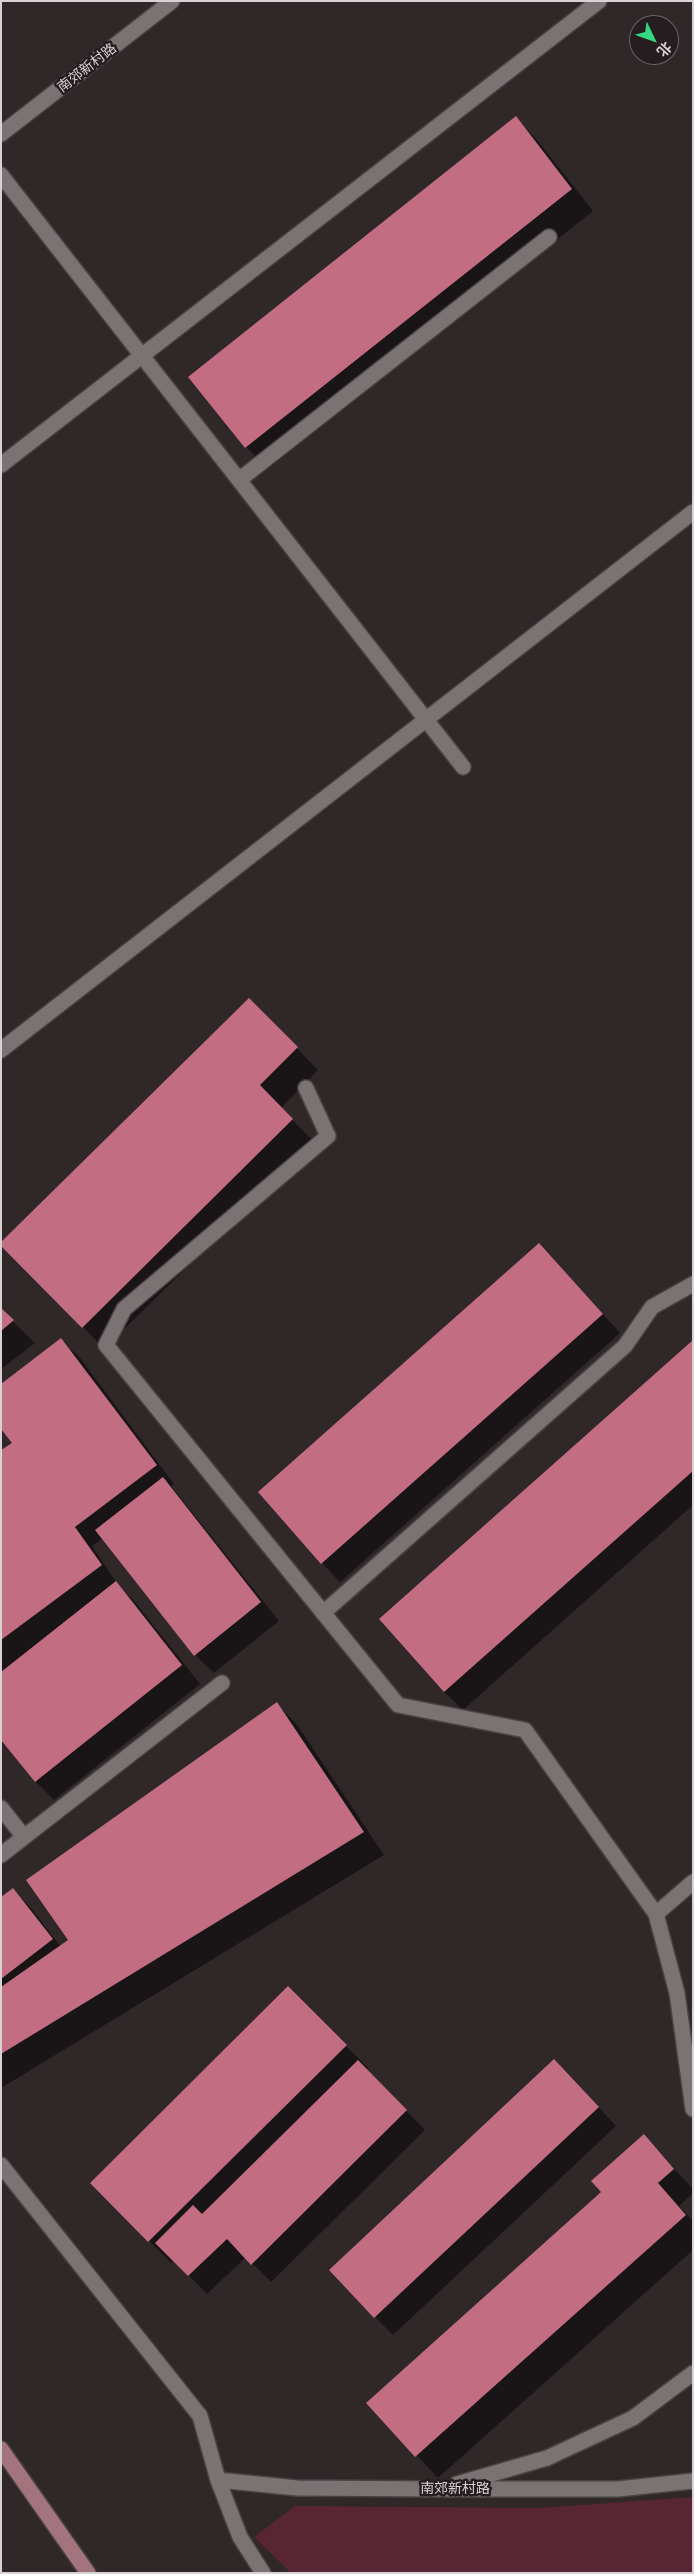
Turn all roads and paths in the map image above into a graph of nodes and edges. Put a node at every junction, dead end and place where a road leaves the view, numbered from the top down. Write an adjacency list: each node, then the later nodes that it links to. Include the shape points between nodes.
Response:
1 (172, 1): 3 (street, 南郊新村路)
2 (599, 1): 6 (street)
3 (1, 134)
4 (1, 175): 6 (street)
5 (549, 237): 8 (street)
6 (142, 356): 7 (street); 8 (street)
7 (1, 465)
8 (239, 480): 10 (street)
9 (693, 512): 10 (street)
10 (426, 720): 11 (street); 12 (street)
11 (463, 767)
12 (1, 1050)
13 (306, 1088): 15 (street, via 328,1136 124,1309 106,1345)
14 (693, 1284): 15 (street, via 652,1307 625,1346)
15 (323, 1613): 21 (street, via 398,1705 525,1730)
16 (222, 1683): 18 (street)
17 (1, 1808): 18 (street)
18 (24, 1838): 19 (street)
19 (1, 1855)
20 (693, 1882): 21 (street)
21 (656, 1914): 22 (street, via 678,1993)
22 (693, 2110)
23 (1, 2164): 26 (street, via 200,2416)
24 (693, 2374): 28 (street, via 633,2418 547,2458)
25 (1, 2449): 29 (main road)
26 (218, 2480): 28 (street, 南郊新村路, via 297,2488); 30 (street, via 240,2537)
27 (693, 2481): 28 (street, 南郊新村路, via 618,2489)
28 (438, 2489)
29 (88, 2573)
30 (262, 2573)

